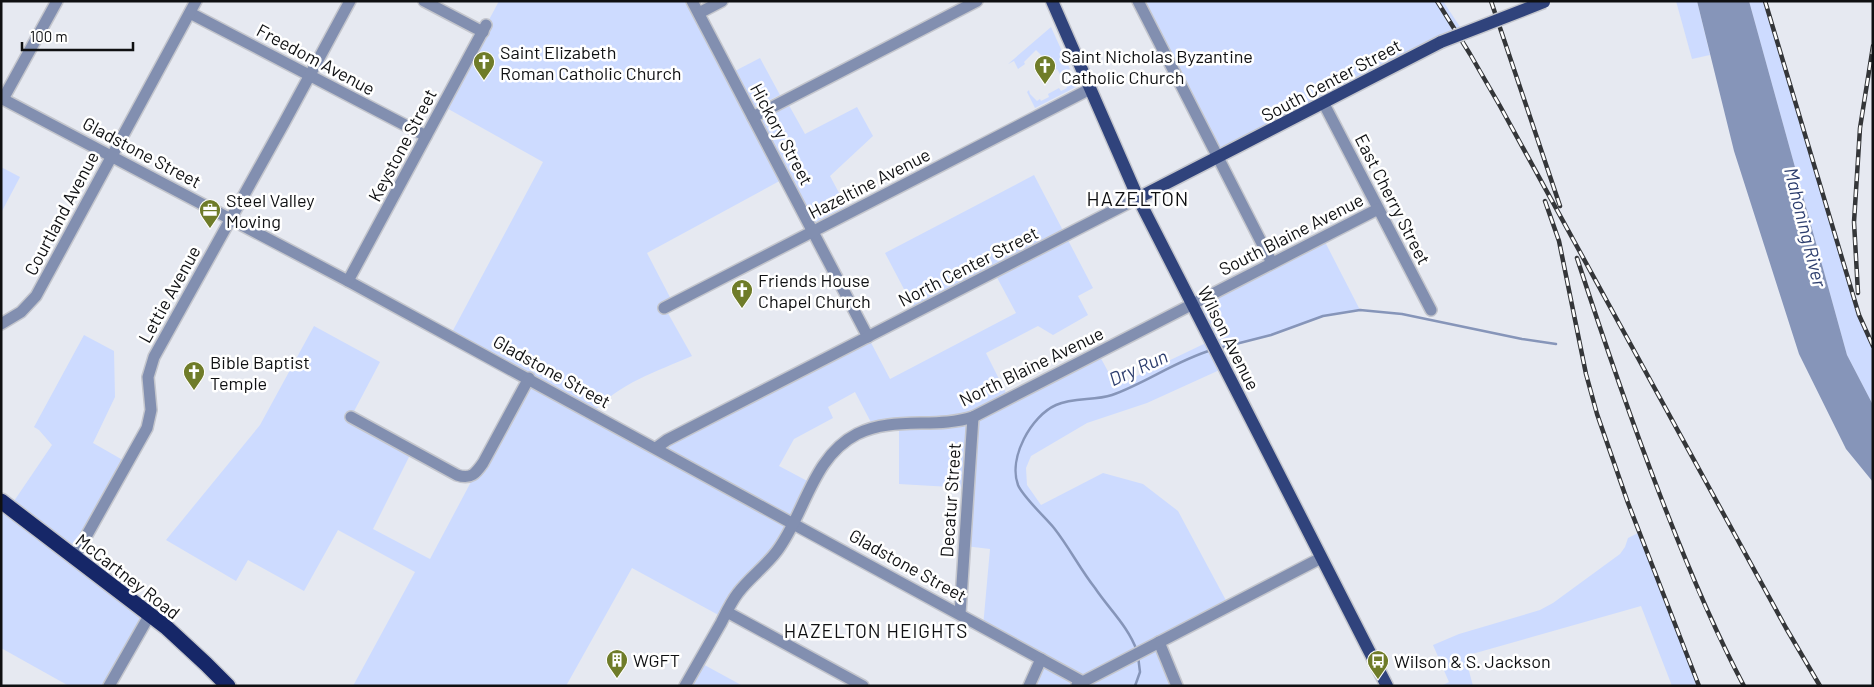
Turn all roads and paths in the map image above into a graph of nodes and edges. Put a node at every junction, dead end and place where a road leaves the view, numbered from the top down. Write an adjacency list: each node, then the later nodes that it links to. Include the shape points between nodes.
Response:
1 (57, 1): 15 (street)
2 (196, 1): 11 (street, Courtland Avenue)
3 (350, 1): 13 (street, Lettie Avenue)
4 (424, 1): 18 (street, Keystone Street, via 484,29)
5 (692, 1): 12 (street, Hickory Street)
6 (722, 1): 12 (street)
7 (978, 1): 17 (street)
8 (1052, 1): 14 (main road, Wilson Avenue)
9 (1138, 1): 20 (street)
10 (1544, 1): 16 (main road, South Center Street, bridge, via 1441,42)
11 (190, 13): 13 (street, Freedom Avenue); 19 (street, Courtland Avenue)
12 (699, 13): 17 (street, Hickory Street)
13 (309, 75): 18 (street, Freedom Avenue); 23 (street, Lettie Avenue)
14 (1090, 89): 21 (main road, Wilson Avenue); 24 (street, Hazeltine Avenue)
15 (2, 99): 19 (street, Gladstone Street)
16 (1324, 104): 20 (main road, South Center Street); 22 (street, East Cherry Street)
17 (753, 117): 24 (street, Hickory Street)
18 (426, 136): 26 (street, Keystone Street)
19 (112, 156): 23 (street, Gladstone Street); 30 (street, Courtland Avenue, via 36,296 21,312)
20 (1218, 158): 21 (main road, South Center Street); 25 (street)
21 (1138, 198): 27 (main road, Wilson Avenue); 31 (street, North Center Street)
22 (1378, 209): 25 (street, South Blaine Avenue); 29 (street, East Cherry Street)
23 (232, 219): 26 (street, Gladstone Street); 38 (street, Lettie Avenue, via 154,357 148,377 152,410 147,428)
24 (812, 231): 28 (street, Hazeltine Avenue); 31 (street, Hickory Street)
25 (1272, 264): 27 (street, South Blaine Avenue)
26 (348, 281): 32 (street, Gladstone Street)
27 (1192, 305): 33 (street, North Blaine Avenue); 39 (main road, Wilson Avenue)
28 (664, 308)
29 (1431, 310)
30 (1, 324)
31 (868, 337): 35 (street, North Center Street)
32 (529, 378): 34 (street, via 483,463 475,474 467,478); 35 (street, Gladstone Street)
33 (973, 417): 37 (street, North Blaine Avenue, via 953,423 889,425 856,434 836,449 823,465); 41 (street, Decatur Street)
34 (351, 418)
35 (656, 448): 37 (street, Gladstone Street)
36 (1, 501): 38 (highway, McCartney Road)
37 (793, 522): 40 (street, North Blaine Avenue, via 777,551 739,592); 41 (street, Gladstone Street)
38 (74, 558): 42 (highway, McCartney Road)
39 (1321, 558): 43 (street, Gladstone Street); 52 (main road, Wilson Avenue)
40 (727, 612): 48 (street, North Blaine Avenue); 49 (street)
41 (960, 614): 44 (street, Gladstone Street)
42 (149, 616): 46 (street); 47 (highway, McCartney Road)
43 (1159, 642): 45 (street, Gladstone Street); 51 (street)
44 (1042, 659): 45 (street, Gladstone Street); 50 (street)
45 (1079, 684)
46 (109, 686)
47 (228, 686)
48 (685, 686)
49 (863, 686)
50 (1029, 686)
51 (1177, 686)
52 (1387, 686)

